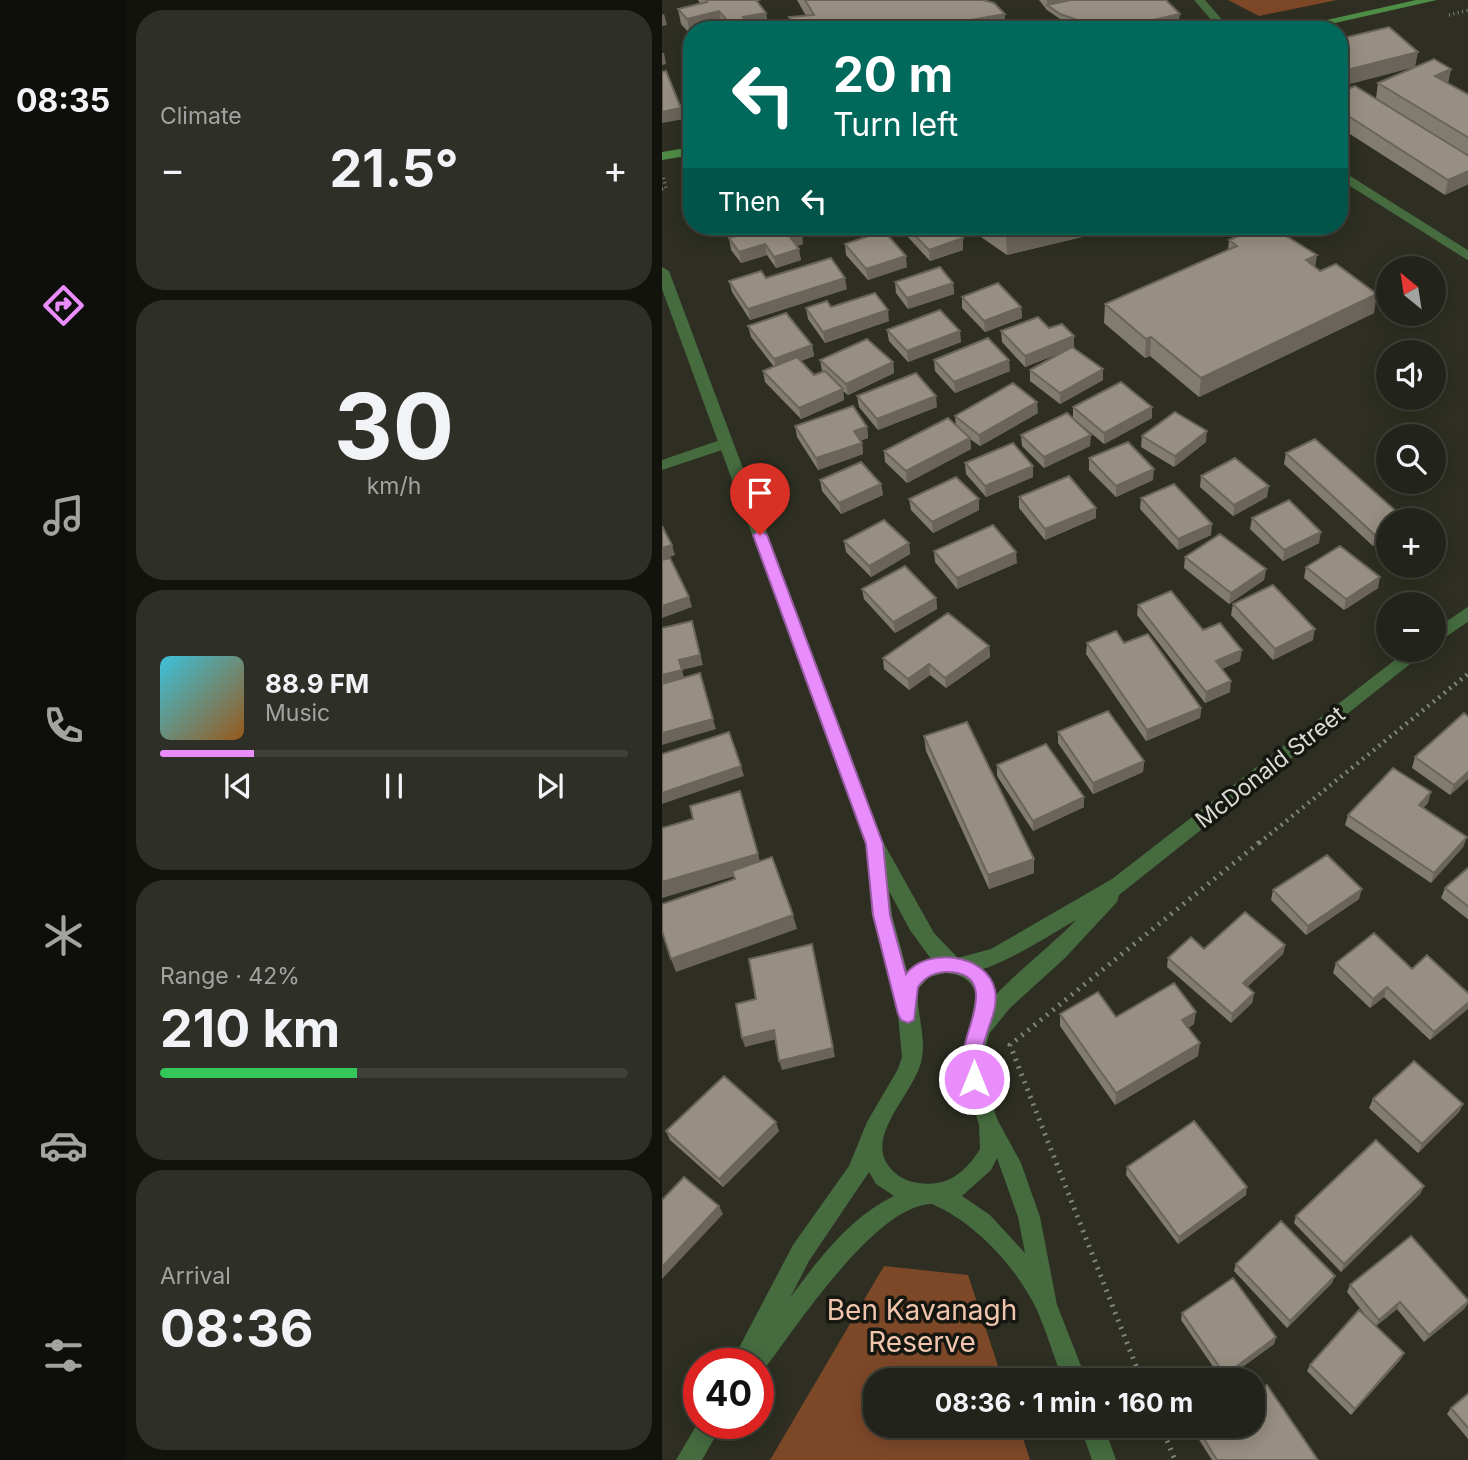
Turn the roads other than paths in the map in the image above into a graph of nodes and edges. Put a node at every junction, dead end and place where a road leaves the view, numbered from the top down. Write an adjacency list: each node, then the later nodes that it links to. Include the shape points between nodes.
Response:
1 (1199, 0): 3 (street)
2 (1432, 0): 4 (main road)
3 (1218, 21)
4 (1330, 21)
5 (683, 152): 6 (main road)
6 (662, 156)
7 (1348, 179): 8 (street)
8 (1469, 257)
9 (662, 271): 10 (street)
10 (726, 443): 11 (street); 15 (street)
11 (662, 465)
12 (1469, 612): 13 (street)
13 (1446, 630)
14 (1404, 662): 16 (street, McDonald Street)
15 (874, 844): 17 (street, via 921,934); 18 (street, via 881,915)
16 (1119, 885): 17 (street, McDonald Street, via 996,956); 19 (street, McDonald Street, via 1073,937 1003,1002)
17 (954, 965): 18 (street, McDonald Street, via 927,968 913,977 906,994); 19 (street, via 976,975 986,990)
18 (908, 1014): 21 (street, via 912,1061 881,1112)
19 (977, 1035): 20 (street, via 972,1070)
20 (988, 1118): 22 (street, via 993,1143 986,1161 962,1184); 23 (street, via 1029,1217)
21 (873, 1139): 22 (street, via 875,1159 884,1177 900,1188); 24 (street, via 857,1173 801,1253)
22 (928, 1194): 23 (street, via 965,1208 985,1224 1012,1252); 25 (street, via 895,1205 869,1223)
23 (1046, 1305): 26 (street)
24 (751, 1348)
25 (767, 1348)
26 (1070, 1368)
27 (1096, 1438): 30 (street)
28 (701, 1439): 29 (street)
29 (688, 1460)
30 (1104, 1460)

